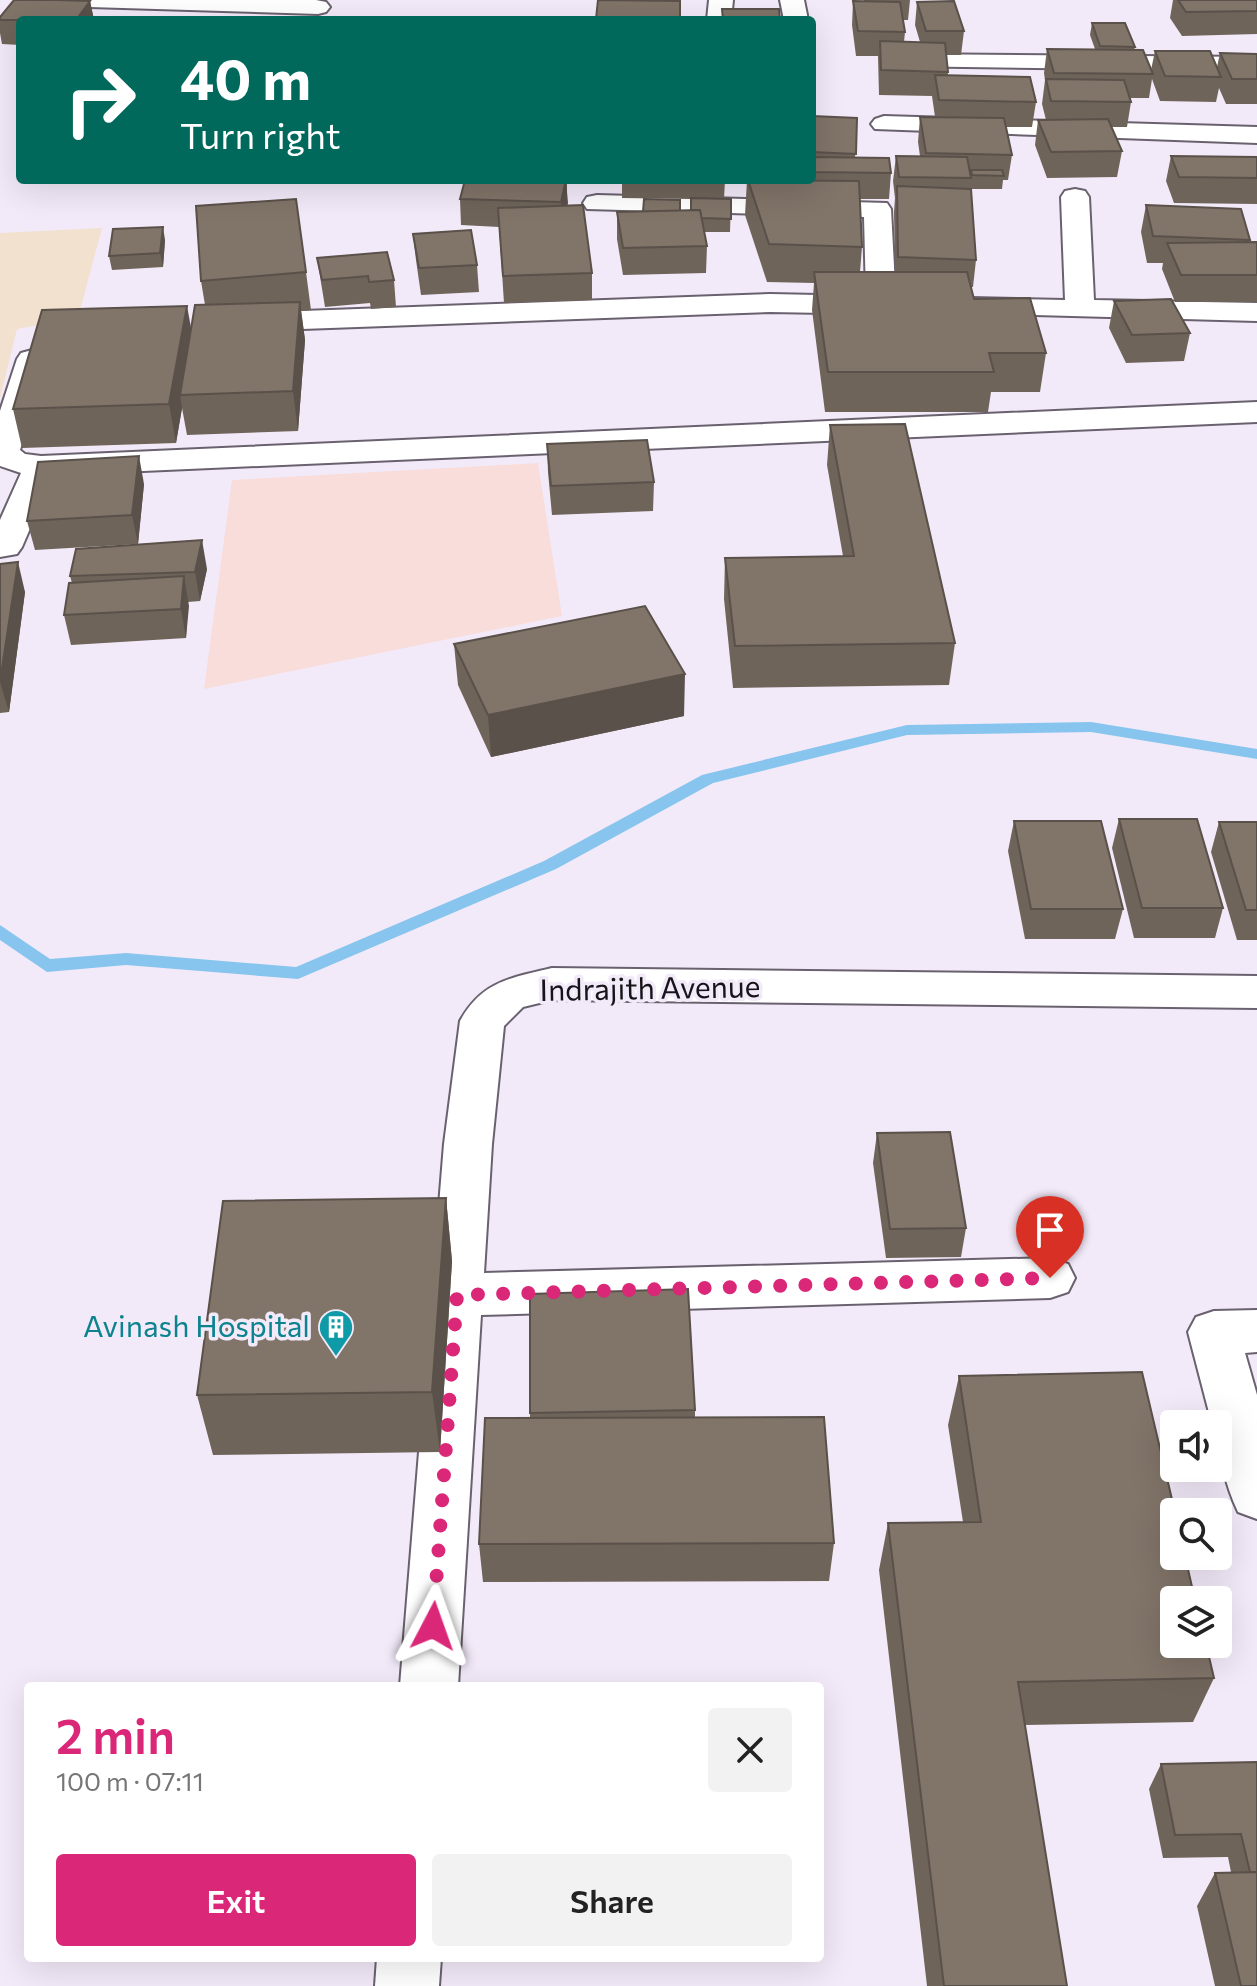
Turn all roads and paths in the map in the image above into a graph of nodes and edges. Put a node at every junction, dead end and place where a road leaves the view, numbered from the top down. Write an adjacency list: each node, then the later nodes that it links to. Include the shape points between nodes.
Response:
1 (89, 0): 2 (street)
2 (318, 7)
3 (902, 61): 4 (street)
4 (1257, 64)
5 (884, 124): 6 (street)
6 (1257, 135)
7 (1075, 197): 12 (street)
8 (597, 203): 9 (street, via 877,209)
9 (881, 305): 10 (street); 14 (street, via 770,303)
10 (912, 306)
11 (942, 306): 12 (street)
12 (1080, 309): 13 (street)
13 (1257, 312)
14 (223, 323)
15 (47, 340): 17 (street, via 36,348 3,452 15,462)
16 (1257, 412): 17 (street)
17 (41, 466): 18 (street, via 5,547)
18 (0, 547)
19 (1257, 992): 21 (street, Indrajith Avenue, via 552,984 508,995 482,1021)
20 (1050, 1278): 21 (street)
21 (457, 1295): 24 (street, Indrajith Avenue)
22 (1257, 1331): 23 (street, via 1214,1332)
23 (1257, 1495)
24 (429, 1682)
25 (409, 1962): 26 (street)
26 (407, 1986)

